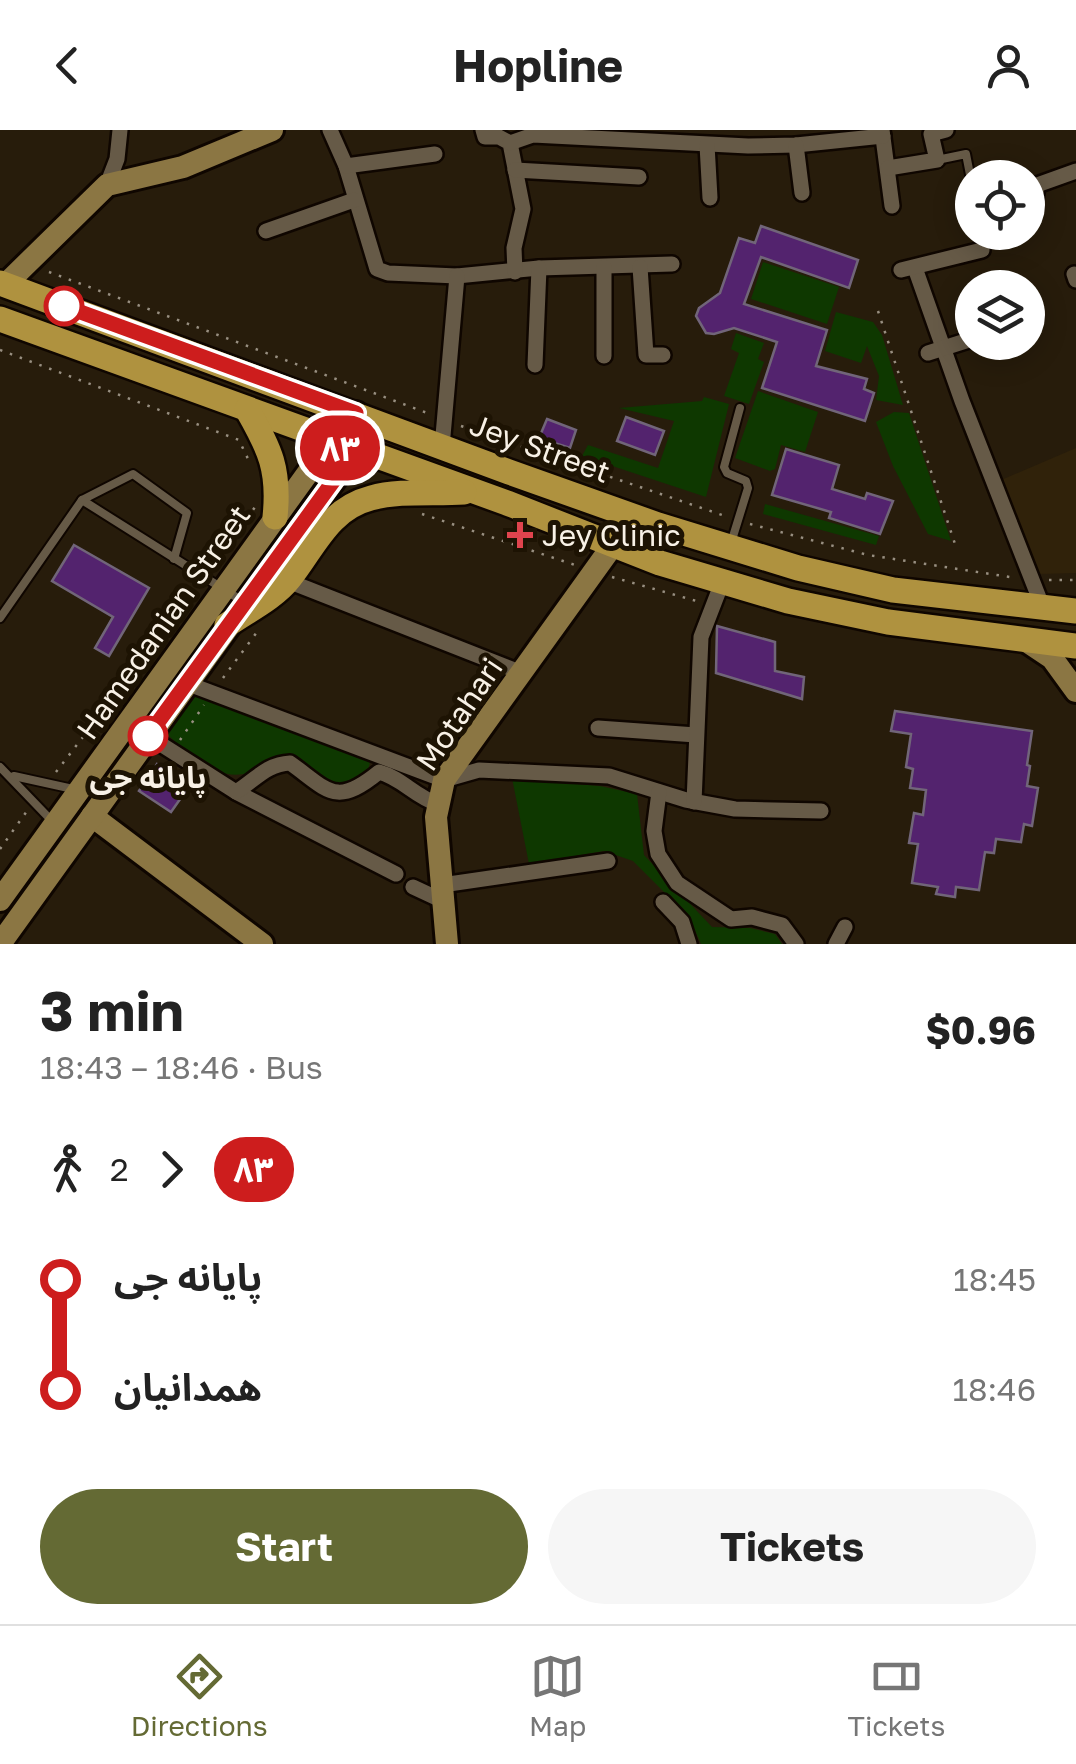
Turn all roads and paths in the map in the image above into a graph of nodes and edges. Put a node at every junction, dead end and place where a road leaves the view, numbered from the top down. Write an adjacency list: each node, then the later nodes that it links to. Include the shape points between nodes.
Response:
1 (120, 130): 19 (street)
2 (330, 130): 13 (street)
3 (483, 130): 7 (street, via 485,137)
4 (946, 130): 11 (street, via 931,134)
5 (264, 132): 19 (main road, via 183,167)
6 (883, 133): 9 (street); 14 (street)
7 (510, 143): 8 (street, via 533,135); 15 (street)
8 (708, 144): 9 (street); 21 (street)
9 (796, 145): 20 (street)
10 (435, 154): 13 (street)
11 (937, 160): 12 (lane, via 966,154); 14 (street)
12 (967, 160)
13 (346, 166): 22 (street)
14 (888, 168): 23 (street)
15 (515, 170): 17 (street); 31 (street, via 524,209)
16 (1076, 171): 18 (street)
17 (639, 177)
18 (1045, 182)
19 (108, 185): 26 (main road)
20 (802, 194)
21 (710, 198)
22 (354, 200): 24 (street); 32 (street, via 377,269)
23 (892, 206)
24 (266, 231)
25 (982, 250): 37 (street, via 908,269)
26 (26, 264): 33 (main road); 46 (path)
27 (672, 264): 29 (street)
28 (604, 267): 29 (street); 30 (street); 41 (street)
29 (640, 267): 40 (street, via 646,354)
30 (539, 268): 31 (street); 42 (street)
31 (515, 272): 32 (street)
32 (457, 276): 46 (street)
33 (3, 284): 45 (main road, Jey Street)
34 (878, 311): 59 (path)
35 (0, 319): 44 (main road)
36 (955, 345): 37 (street)
37 (945, 348): 39 (street); 47 (street)
38 (0, 350): 51 (path, via 239,440)
39 (928, 353)
40 (663, 354)
41 (604, 356)
42 (536, 365)
43 (740, 408): 56 (lane, via 724,467 748,488)
44 (247, 409): 49 (main road); 54 (main road, via 275,465 278,490)
45 (356, 413): 49 (main road); 50 (main road, Jey Street)
46 (444, 420): 50 (street); 56 (path)
47 (976, 437): 48 (street); 63 (street)
48 (959, 439)
49 (341, 442): 52 (main road); 54 (main road, Hamedanian Street); 66 (main road, Hamedanian Street, via 337,476)
50 (442, 448): 58 (main road, Jey Street)
51 (253, 471)
52 (475, 492): 57 (main road); 65 (main road, via 368,498 321,531)
53 (82, 500): 60 (lane); 60 (lane, via 133,474 187,512); 70 (lane)
54 (266, 510): 66 (main road, Hamedanian Street); 66 (path)
55 (423, 514): 61 (path)
56 (738, 520): 58 (lane); 63 (path, via 868,555)
57 (613, 544): 61 (main road, Motahari); 62 (main road)
58 (730, 547): 68 (main road, Jey Street, via 893,590)
59 (957, 550)
60 (174, 559): 66 (lane)
61 (594, 572): 67 (path); 75 (main road, Motahari)
62 (722, 580): 67 (street); 73 (main road, via 888,622)
63 (1032, 580): 64 (path); 68 (street)
64 (1076, 580)
65 (288, 581): 72 (main road); 75 (street)
66 (224, 590): 72 (main road, Hamedanian Street); 86 (main road, Hamedanian Street); 87 (path)
67 (712, 606): 80 (street, via 701,637)
68 (1043, 608): 69 (main road, Jey Street)
69 (1076, 610)
70 (0, 618)
71 (266, 622): 78 (path)
72 (227, 625): 76 (main road, Hamedanian Street)
73 (1028, 642): 74 (main road); 77 (main road, via 1052,658)
74 (1076, 646)
75 (522, 673): 85 (main road, Motahari)
76 (186, 683): 78 (street); 81 (main road, Hamedanian Street)
77 (1076, 692)
78 (212, 693): 82 (path); 85 (street)
79 (598, 728): 80 (street)
80 (696, 735): 92 (street)
81 (148, 736): 82 (street); 88 (main road, Hamedanian Street)
82 (172, 752): 89 (street)
83 (0, 767): 84 (lane)
84 (9, 775): 87 (lane); 91 (lane)
85 (444, 780): 90 (street, via 479,770 558,772 609,776); 93 (main road, Motahari)
86 (86, 782): 87 (lane); 88 (main road); 96 (main road, Hamedanian Street)
87 (46, 784)
88 (111, 788): 95 (main road, Hamedanian Street)
89 (236, 792): 93 (street, via 266,769 290,764 323,790 339,794 378,772); 100 (street)
90 (658, 792): 92 (street); 110 (street, via 658,854 677,883 731,919 782,924)
91 (34, 802): 96 (lane); 97 (path)
92 (694, 802): 94 (street)
93 (438, 804): 102 (main road, Motahari)
94 (821, 811)
95 (92, 816): 98 (main road, Hamedanian Street); 107 (main road)
96 (49, 832): 98 (main road); 103 (main road, Hamedanian Street)
97 (0, 849)
98 (65, 854): 106 (main road, Hamedanian Street)
99 (608, 862): 102 (street)
100 (396, 874)
101 (412, 888): 102 (street)
102 (442, 893): 108 (main road, Motahari)
103 (2, 895)
104 (663, 902): 109 (street, via 682,922)
105 (845, 927): 111 (street)
106 (0, 944)
107 (262, 944)
108 (447, 944)
109 (689, 944)
110 (796, 944)
111 (836, 944)

